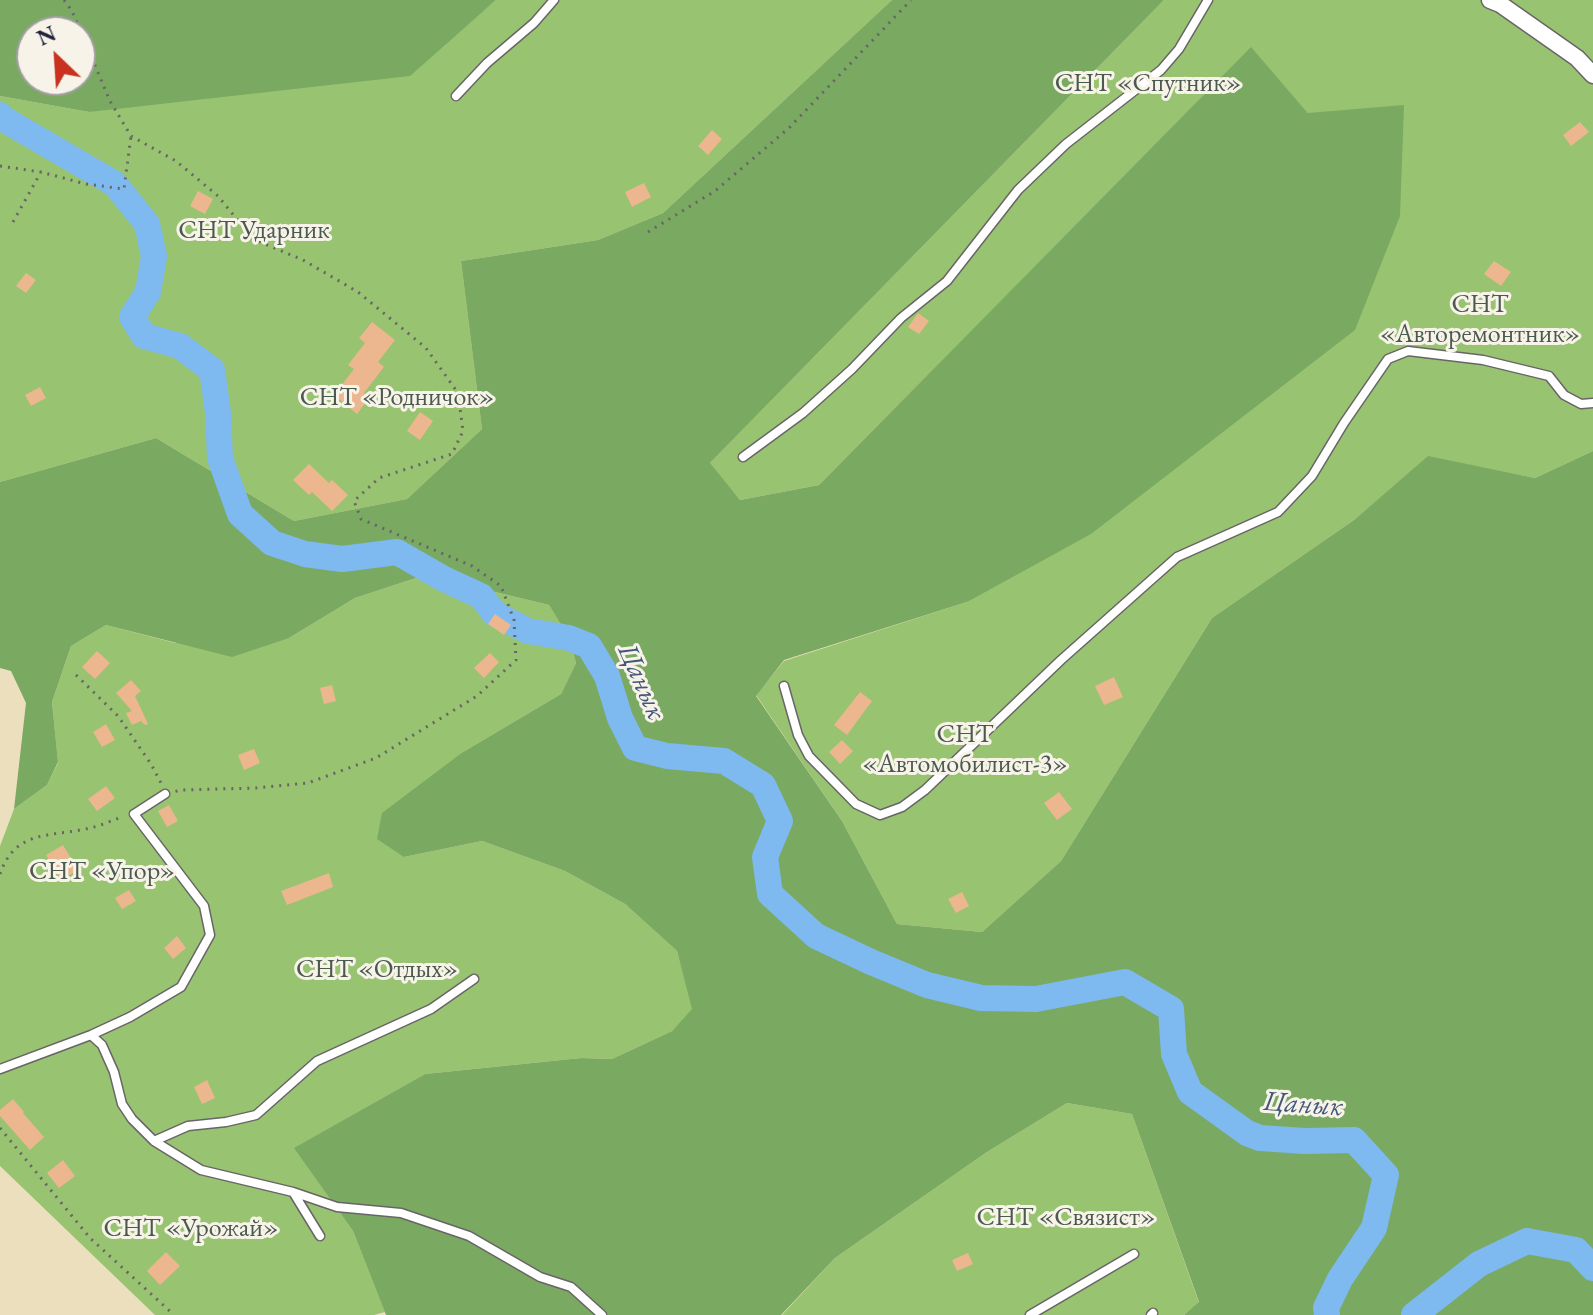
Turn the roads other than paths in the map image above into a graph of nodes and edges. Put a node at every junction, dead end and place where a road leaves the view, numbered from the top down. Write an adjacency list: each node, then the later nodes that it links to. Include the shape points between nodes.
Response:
1 (554, 0): 5 (lane)
2 (1208, 0): 7 (lane, via 1161,70 1066,144 1018,190 947,281 803,413)
3 (1490, 0): 4 (street, via 1577,58)
4 (1593, 75)
5 (456, 96)
6 (1593, 403): 8 (lane, via 1581,404 1564,395 1549,376 1483,360 1408,351 1388,359 1312,476 1278,512 1177,557 925,790 880,815 856,804 809,756)
7 (743, 457)
8 (784, 686)
9 (165, 794): 11 (lane, via 134,814 204,906 210,935 181,987)
10 (474, 979): 13 (lane, via 431,1009 317,1061 256,1115 188,1126)
11 (91, 1035): 12 (lane); 13 (lane, via 102,1045 122,1104)
12 (0, 1069)
13 (154, 1141): 14 (lane, via 201,1170)
14 (293, 1192): 15 (lane); 17 (lane, via 337,1207 401,1213 469,1236 540,1277 571,1287)
15 (320, 1236)
16 (1134, 1254): 18 (lane)
17 (602, 1315)
18 (1030, 1315)

